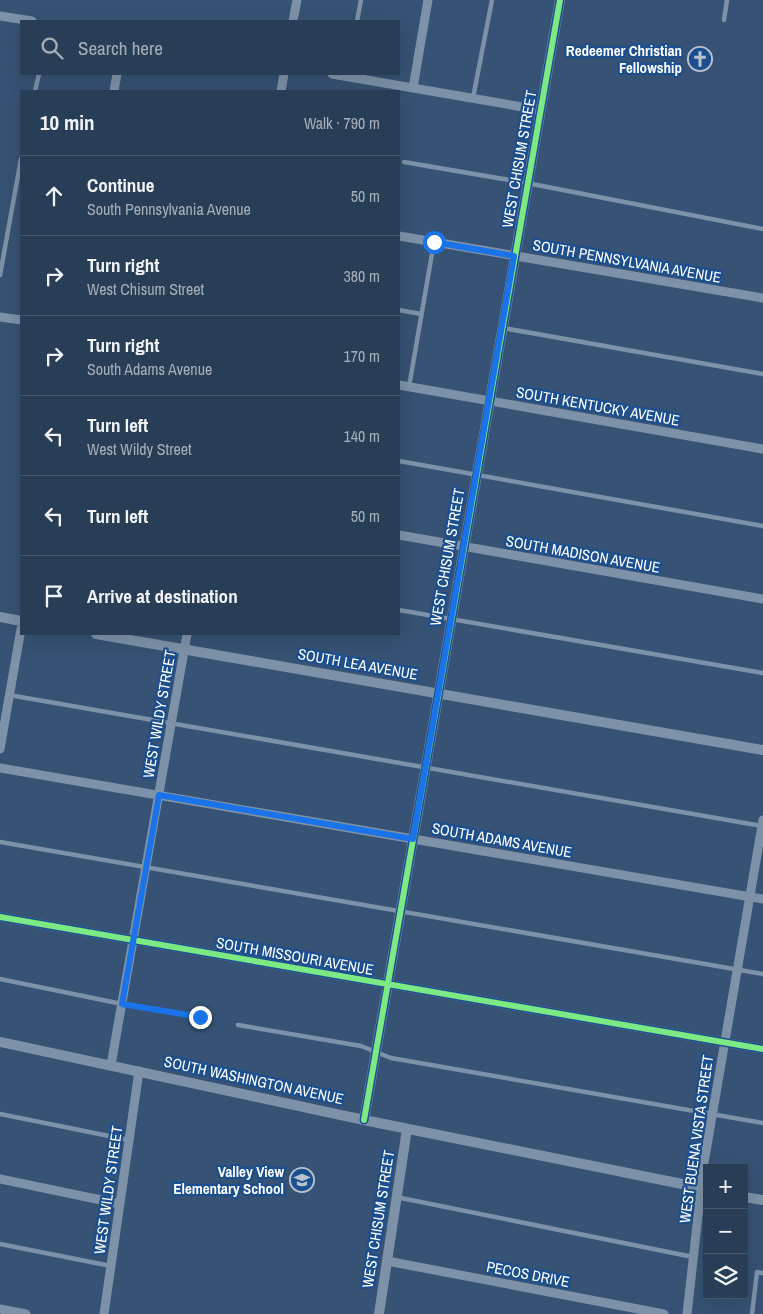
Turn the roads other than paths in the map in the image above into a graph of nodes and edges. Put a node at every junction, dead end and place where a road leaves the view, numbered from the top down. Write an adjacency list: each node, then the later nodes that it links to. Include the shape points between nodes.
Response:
1 (297, 0): 9 (street)
2 (361, 0): 10 (lane)
3 (428, 0): 16 (street)
4 (492, 0): 20 (lane)
5 (560, 0): 21 (street, WEST CHISUM STREET)
6 (727, 0): 11 (lane)
7 (0, 16): 8 (street)
8 (26, 20)
9 (293, 20)
10 (357, 20)
11 (724, 20)
12 (39, 75): 17 (lane)
13 (117, 75): 18 (street)
14 (284, 75): 19 (street)
15 (348, 75): 16 (street)
16 (413, 88): 20 (street)
17 (36, 90)
18 (114, 90)
19 (281, 90)
20 (474, 98): 21 (street)
21 (540, 110): 24 (street, WEST CHISUM STREET)
22 (404, 162): 24 (lane)
23 (20, 165): 29 (lane)
24 (527, 183): 25 (lane); 28 (street, WEST CHISUM STREET)
25 (763, 229)
26 (400, 236): 27 (street, SOUTH PENNSYLVANIA AVENUE)
27 (434, 242): 28 (street, SOUTH PENNSYLVANIA AVENUE); 32 (lane)
28 (514, 256): 30 (street, SOUTH PENNSYLVANIA AVENUE); 35 (street, WEST CHISUM STREET)
29 (0, 276)
30 (763, 298)
31 (400, 310): 32 (lane)
32 (421, 314): 38 (lane)
33 (0, 317): 34 (street)
34 (20, 320)
35 (502, 328): 36 (lane); 39 (street, WEST CHISUM STREET)
36 (763, 374)
37 (400, 385): 38 (street, SOUTH KENTUCKY AVENUE)
38 (409, 387): 39 (street, SOUTH KENTUCKY AVENUE)
39 (489, 401): 40 (street, SOUTH KENTUCKY AVENUE); 42 (street, WEST CHISUM STREET)
40 (763, 449)
41 (400, 462): 42 (lane)
42 (476, 475): 43 (lane); 45 (street, WEST CHISUM STREET)
43 (763, 526)
44 (400, 535): 45 (street, SOUTH MADISON AVENUE)
45 (463, 546): 46 (street, SOUTH MADISON AVENUE); 49 (street, WEST CHISUM STREET)
46 (763, 599)
47 (400, 610): 49 (lane)
48 (0, 617): 50 (street)
49 (451, 619): 55 (lane); 56 (street, WEST CHISUM STREET)
50 (20, 621)
51 (20, 634): 57 (street)
52 (102, 635): 54 (street, SOUTH LEA AVENUE)
53 (187, 635): 54 (street, WEST WILDY STREET)
54 (184, 649): 56 (street, SOUTH LEA AVENUE); 58 (street, WEST WILDY STREET)
55 (763, 673)
56 (439, 693): 60 (street, SOUTH LEA AVENUE); 62 (street, WEST CHISUM STREET)
57 (9, 695): 58 (lane); 59 (street)
58 (171, 723): 62 (lane); 63 (street, WEST WILDY STREET)
59 (0, 749)
60 (763, 750)
61 (0, 768): 63 (street, SOUTH ADAMS AVENUE)
62 (426, 768): 64 (lane); 65 (street, WEST CHISUM STREET)
63 (159, 795): 65 (street, SOUTH ADAMS AVENUE); 67 (street, WEST WILDY STREET)
64 (763, 824): 68 (street, WEST BUENA VISTA STREET)
65 (413, 839): 68 (street, SOUTH ADAMS AVENUE); 70 (street, WEST CHISUM STREET)
66 (0, 842): 67 (lane)
67 (146, 867): 70 (lane); 72 (street, WEST WILDY STREET)
68 (750, 896): 69 (street, SOUTH ADAMS AVENUE); 73 (street, WEST BUENA VISTA STREET)
69 (763, 899)
70 (401, 911): 73 (lane); 76 (street, WEST CHISUM STREET)
71 (0, 917): 72 (street, SOUTH MISSOURI AVENUE)
72 (132, 940): 76 (street, SOUTH MISSOURI AVENUE); 77 (street, WEST WILDY STREET)
73 (737, 970): 74 (lane); 81 (street, WEST BUENA VISTA STREET)
74 (763, 974)
75 (0, 979): 77 (lane)
76 (388, 984): 81 (street, SOUTH MISSOURI AVENUE); 83 (street, WEST CHISUM STREET)
77 (122, 1004): 78 (lane); 84 (street, WEST WILDY STREET)
78 (200, 1017)
79 (238, 1025): 83 (lane, via 361,1046)
80 (0, 1042): 84 (street, SOUTH WASHINGTON AVENUE)
81 (724, 1043): 82 (street, SOUTH MISSOURI AVENUE); 87 (street, WEST BUENA VISTA STREET)
82 (763, 1050)
83 (376, 1052): 87 (lane, via 400,1060); 88 (street, WEST CHISUM STREET)
84 (112, 1065): 85 (street, SOUTH WASHINGTON AVENUE)
85 (139, 1071): 88 (street, SOUTH WASHINGTON AVENUE); 91 (street, WEST WILDY STREET)
86 (0, 1114): 91 (lane)
87 (712, 1114): 89 (lane); 92 (street, WEST BUENA VISTA STREET)
88 (364, 1120): 90 (street, SOUTH WASHINGTON AVENUE)
89 (763, 1123)
90 (408, 1129): 94 (street, SOUTH WASHINGTON AVENUE); 96 (street, WEST CHISUM STREET)
91 (129, 1140): 99 (street, WEST WILDY STREET)
92 (704, 1164)
93 (0, 1179): 99 (street)
94 (703, 1189)
95 (703, 1195): 101 (street, WEST BUENA VISTA STREET)
96 (396, 1197): 101 (lane); 102 (street, WEST CHISUM STREET)
97 (748, 1197): 98 (street)
98 (763, 1200)
99 (120, 1204): 103 (street, WEST WILDY STREET)
100 (0, 1244): 103 (lane)
101 (693, 1257): 110 (street, WEST BUENA VISTA STREET)
102 (386, 1261): 108 (street, WEST CHISUM STREET); 109 (street, PECOS DRIVE)
103 (110, 1266): 107 (street, WEST WILDY STREET)
104 (763, 1273): 111 (lane, via 757,1272)
105 (0, 1309): 106 (street)
106 (26, 1314)
107 (104, 1314)
108 (379, 1314)
109 (664, 1314)
110 (686, 1314)
111 (752, 1314)

